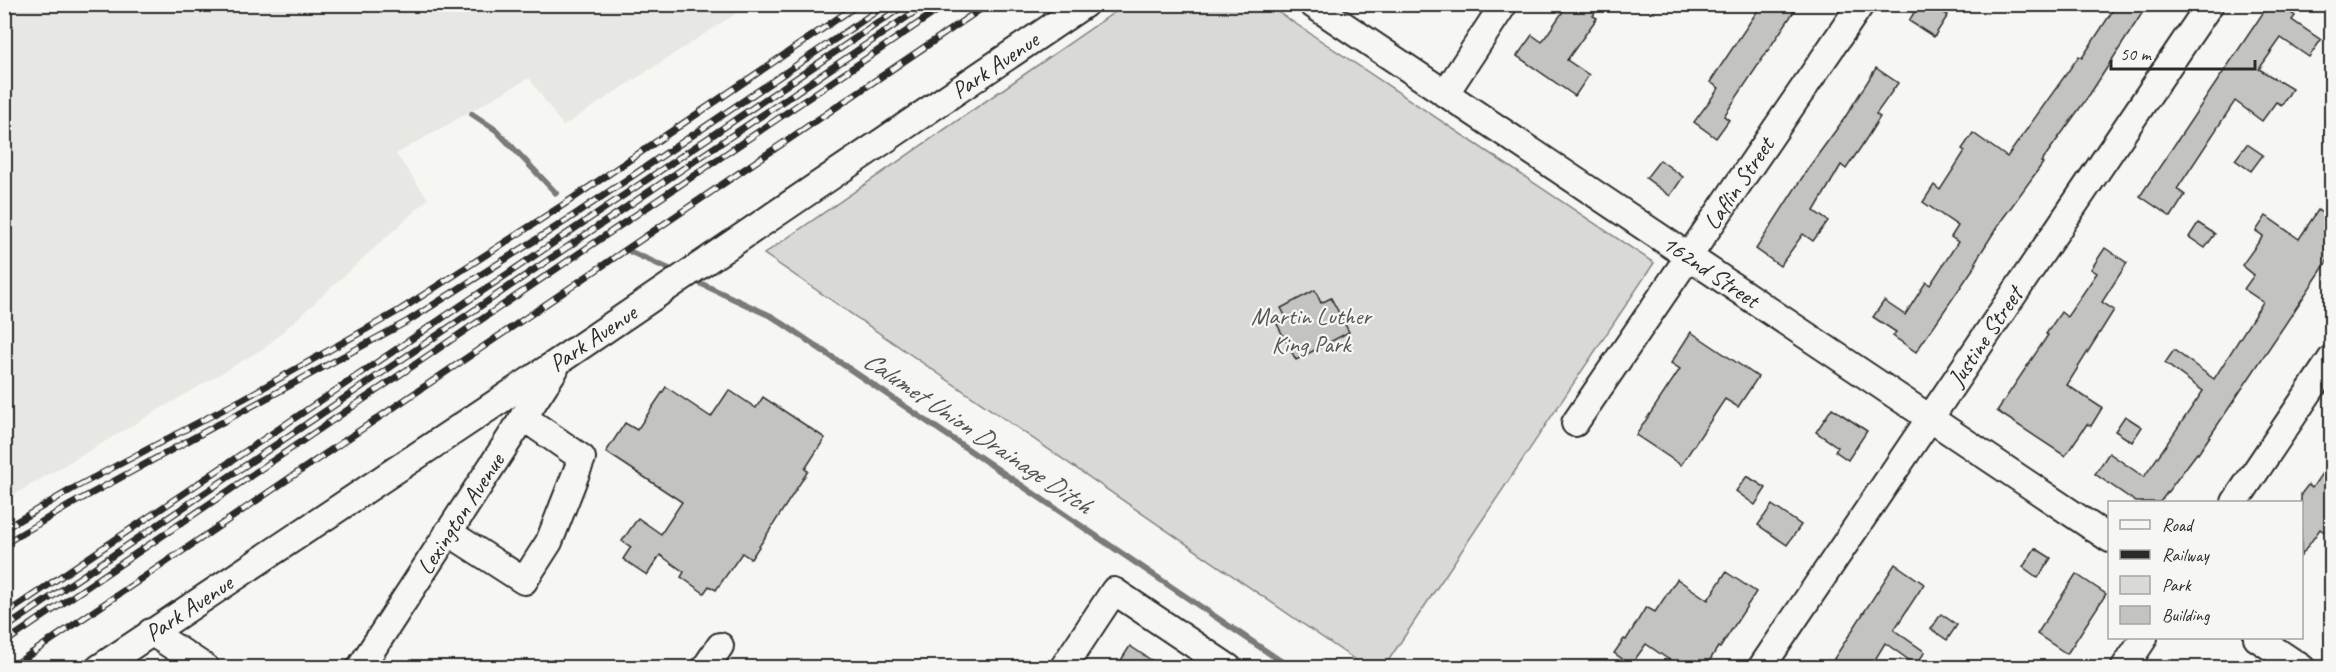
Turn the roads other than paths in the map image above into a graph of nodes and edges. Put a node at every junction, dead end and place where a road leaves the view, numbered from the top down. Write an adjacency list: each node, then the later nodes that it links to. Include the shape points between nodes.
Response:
1 (1084, 4): 9 (street, Park Avenue)
2 (1311, 4): 6 (street, 162nd Street)
3 (1504, 4): 6 (street)
4 (1861, 4): 7 (street, Laflin Street)
5 (2210, 4): 11 (street, Justine Street)
6 (1445, 94): 7 (street, 162nd Street)
7 (1689, 257): 11 (street, 162nd Street); 12 (street, Laflin Street)
8 (2331, 357): 13 (street)
9 (562, 359): 10 (street, Lexington Avenue); 16 (street, Park Avenue)
10 (524, 417): 14 (street, Lexington Avenue); 14 (street, via 582,458 549,542 524,581)
11 (1930, 419): 15 (street, 162nd Street); 26 (street, Justine Street)
12 (1575, 423)
13 (2236, 501)
14 (448, 532): 22 (street, Lexington Avenue)
15 (2108, 538)
16 (151, 632): 20 (street); 21 (street, Park Avenue)
17 (2143, 639): 27 (street)
18 (2258, 639): 28 (street)
19 (720, 646): 23 (street)
20 (200, 666)
21 (99, 668)
22 (360, 668)
23 (705, 668)
24 (1063, 668): 25 (street, via 1114,591)
25 (1229, 668)
26 (1761, 668)
27 (2124, 668)
28 (2302, 668)

